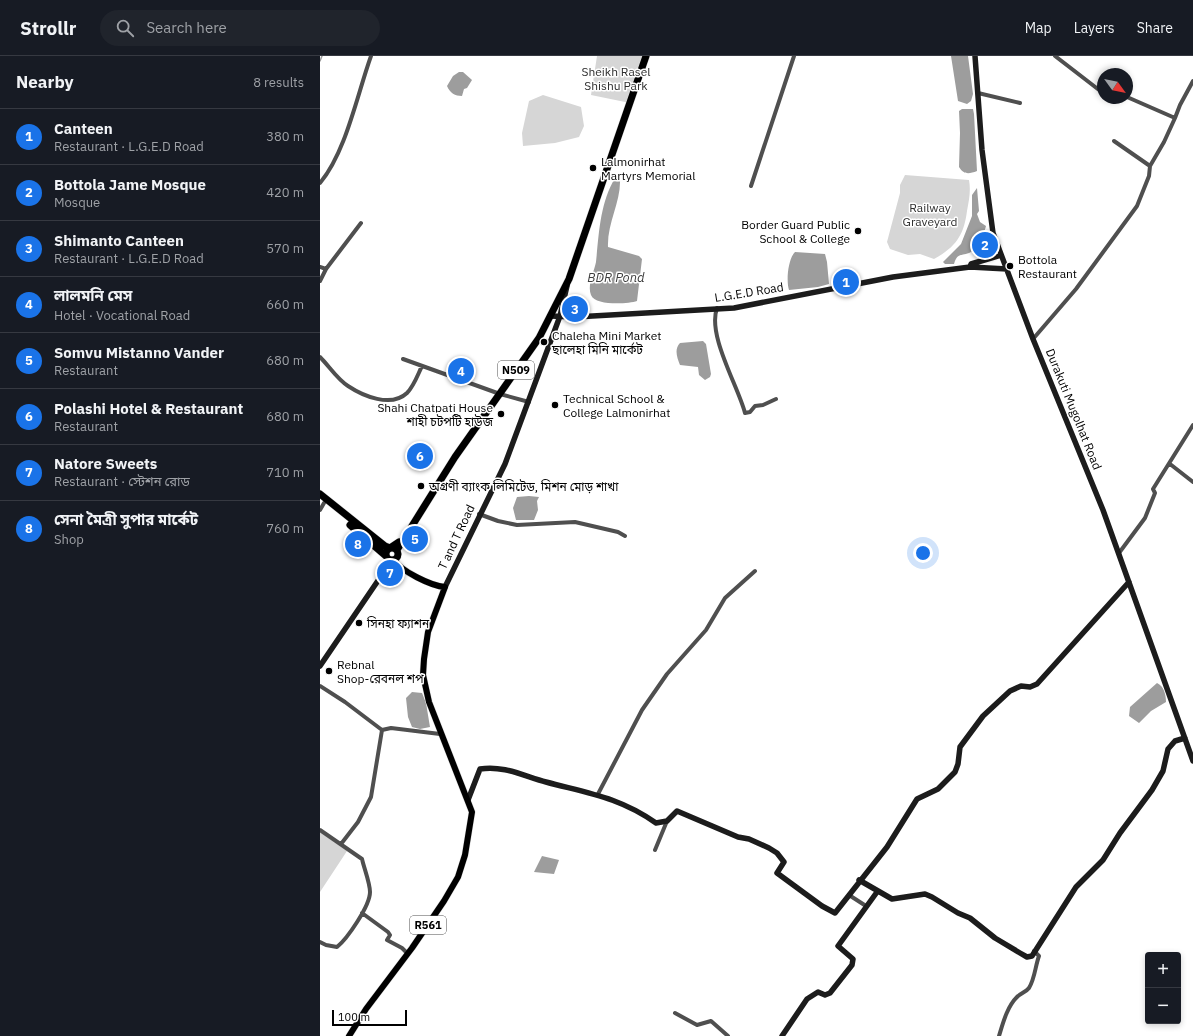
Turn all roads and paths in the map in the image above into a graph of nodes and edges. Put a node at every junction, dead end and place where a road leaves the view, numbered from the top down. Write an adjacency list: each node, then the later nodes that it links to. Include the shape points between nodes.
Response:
1 (371, 56): 14 (street, via 351,119 330,171)
2 (646, 56): 22 (highway, N509)
3 (794, 56): 15 (street)
4 (975, 56): 8 (main road, Durakuti Mugolhat Road)
5 (1055, 56): 7 (street)
6 (1193, 81): 11 (street)
7 (1097, 88)
8 (978, 93): 10 (street); 17 (main road, Durakuti Mugolhat Road, via 988,205 993,233)
9 (1133, 100): 11 (street)
10 (1020, 103)
11 (1175, 118): 13 (street)
12 (1114, 141): 13 (street)
13 (1150, 166): 27 (street, via 1150,176 1137,206 1076,289)
14 (320, 183)
15 (751, 186)
16 (361, 223): 20 (street)
17 (1001, 255): 19 (main road, via 971,264); 21 (main road, Durakuti Mugolhat Road)
18 (320, 267): 20 (street)
19 (970, 267): 21 (main road); 24 (main road, L.G.E.D Road, via 893,276 764,301 750,306)
20 (326, 269): 23 (street)
21 (1007, 269): 27 (main road, Durakuti Mugolhat Road)
22 (569, 279): 25 (highway, N509); 26 (main road, T and T Road)
23 (320, 280)
24 (717, 308): 26 (main road, L.G.E.D Road); 32 (street, via 715,313 718,342 745,413 750,412 755,406)
25 (550, 316): 26 (main road, L.G.E.D Road); 31 (highway, N509, via 539,338)
26 (560, 316): 33 (main road, T and T Road)
27 (1033, 339): 42 (main road, Durakuti Mugolhat Road)
28 (320, 357): 30 (street, via 347,386 369,397 383,400 400,398 408,392)
29 (403, 359): 30 (street)
30 (422, 366): 31 (street)
31 (500, 394): 33 (street); 41 (highway, N509)
32 (776, 399)
33 (530, 402): 39 (main road, T and T Road, via 505,464)
34 (1193, 425): 35 (street)
35 (1170, 464): 36 (street); 42 (street, via 1153,488 1155,493 1145,518)
36 (1193, 482)
37 (320, 494): 41 (highway, via 385,546)
38 (321, 504): 43 (highway)
39 (480, 514): 40 (street, via 517,525 575,522); 46 (main road, T and T Road)
40 (625, 536)
41 (393, 549): 43 (highway, N509, via 387,551); 43 (highway, N509, via 398,554)
42 (1119, 553): 45 (main road, Durakuti Mugolhat Road)
43 (391, 558): 46 (main road, via 419,578); 47 (main road)
44 (755, 572): 53 (street, via 725,598 706,630 667,674 642,710)
45 (1129, 582): 51 (main road, Durakuti Mugolhat Road); 59 (main road, via 1037,684 1030,687 1021,686 1010,691 983,716 960,747 955,772 938,789 917,799 890,841)
46 (445, 587): 50 (main road, T and T Road / R561, via 428,632 423,675)
47 (320, 666)
48 (320, 686): 49 (street)
49 (382, 730): 50 (street, via 391,728); 57 (street, via 371,797 358,822)
50 (440, 734): 54 (main road, R561)
51 (1185, 738): 52 (main road, Durakuti Mugolhat Road); 65 (main road, via 1176,741 1168,749 1163,771 1152,790 1120,833 1104,860 1076,887 1041,944)
52 (1193, 761)
53 (598, 794): 54 (main road, via 546,782 514,771 490,768 480,769); 55 (main road, via 620,802 656,823)
54 (468, 800): 66 (main road, R561, via 472,812 465,855 458,877)
55 (667, 821): 58 (street); 61 (main road, via 677,811 769,848 784,862 777,872 822,906 835,912)
56 (320, 830): 57 (street)
57 (341, 844): 63 (street, via 362,859 370,892)
58 (654, 850)
59 (859, 880): 60 (main road); 61 (main road)
60 (876, 892): 62 (main road); 65 (main road, via 892,899 925,894 970,918 995,938 1027,957 1032,956)
61 (849, 895): 62 (street)
62 (866, 906): 70 (main road, via 838,946 853,959 852,965 830,993 826,995 818,992 807,999)
63 (362, 913): 64 (street, via 343,943 337,947); 66 (street, via 388,932 390,935 387,940)
64 (320, 942)
65 (1034, 951): 71 (street, via 1039,956 1034,978 1028,990 1017,996)
66 (408, 954): 68 (main road, R561, via 378,992)
67 (675, 1013): 69 (street, via 697,1026 711,1021)
68 (349, 1036)
69 (728, 1036)
70 (782, 1036)
71 (999, 1036)

